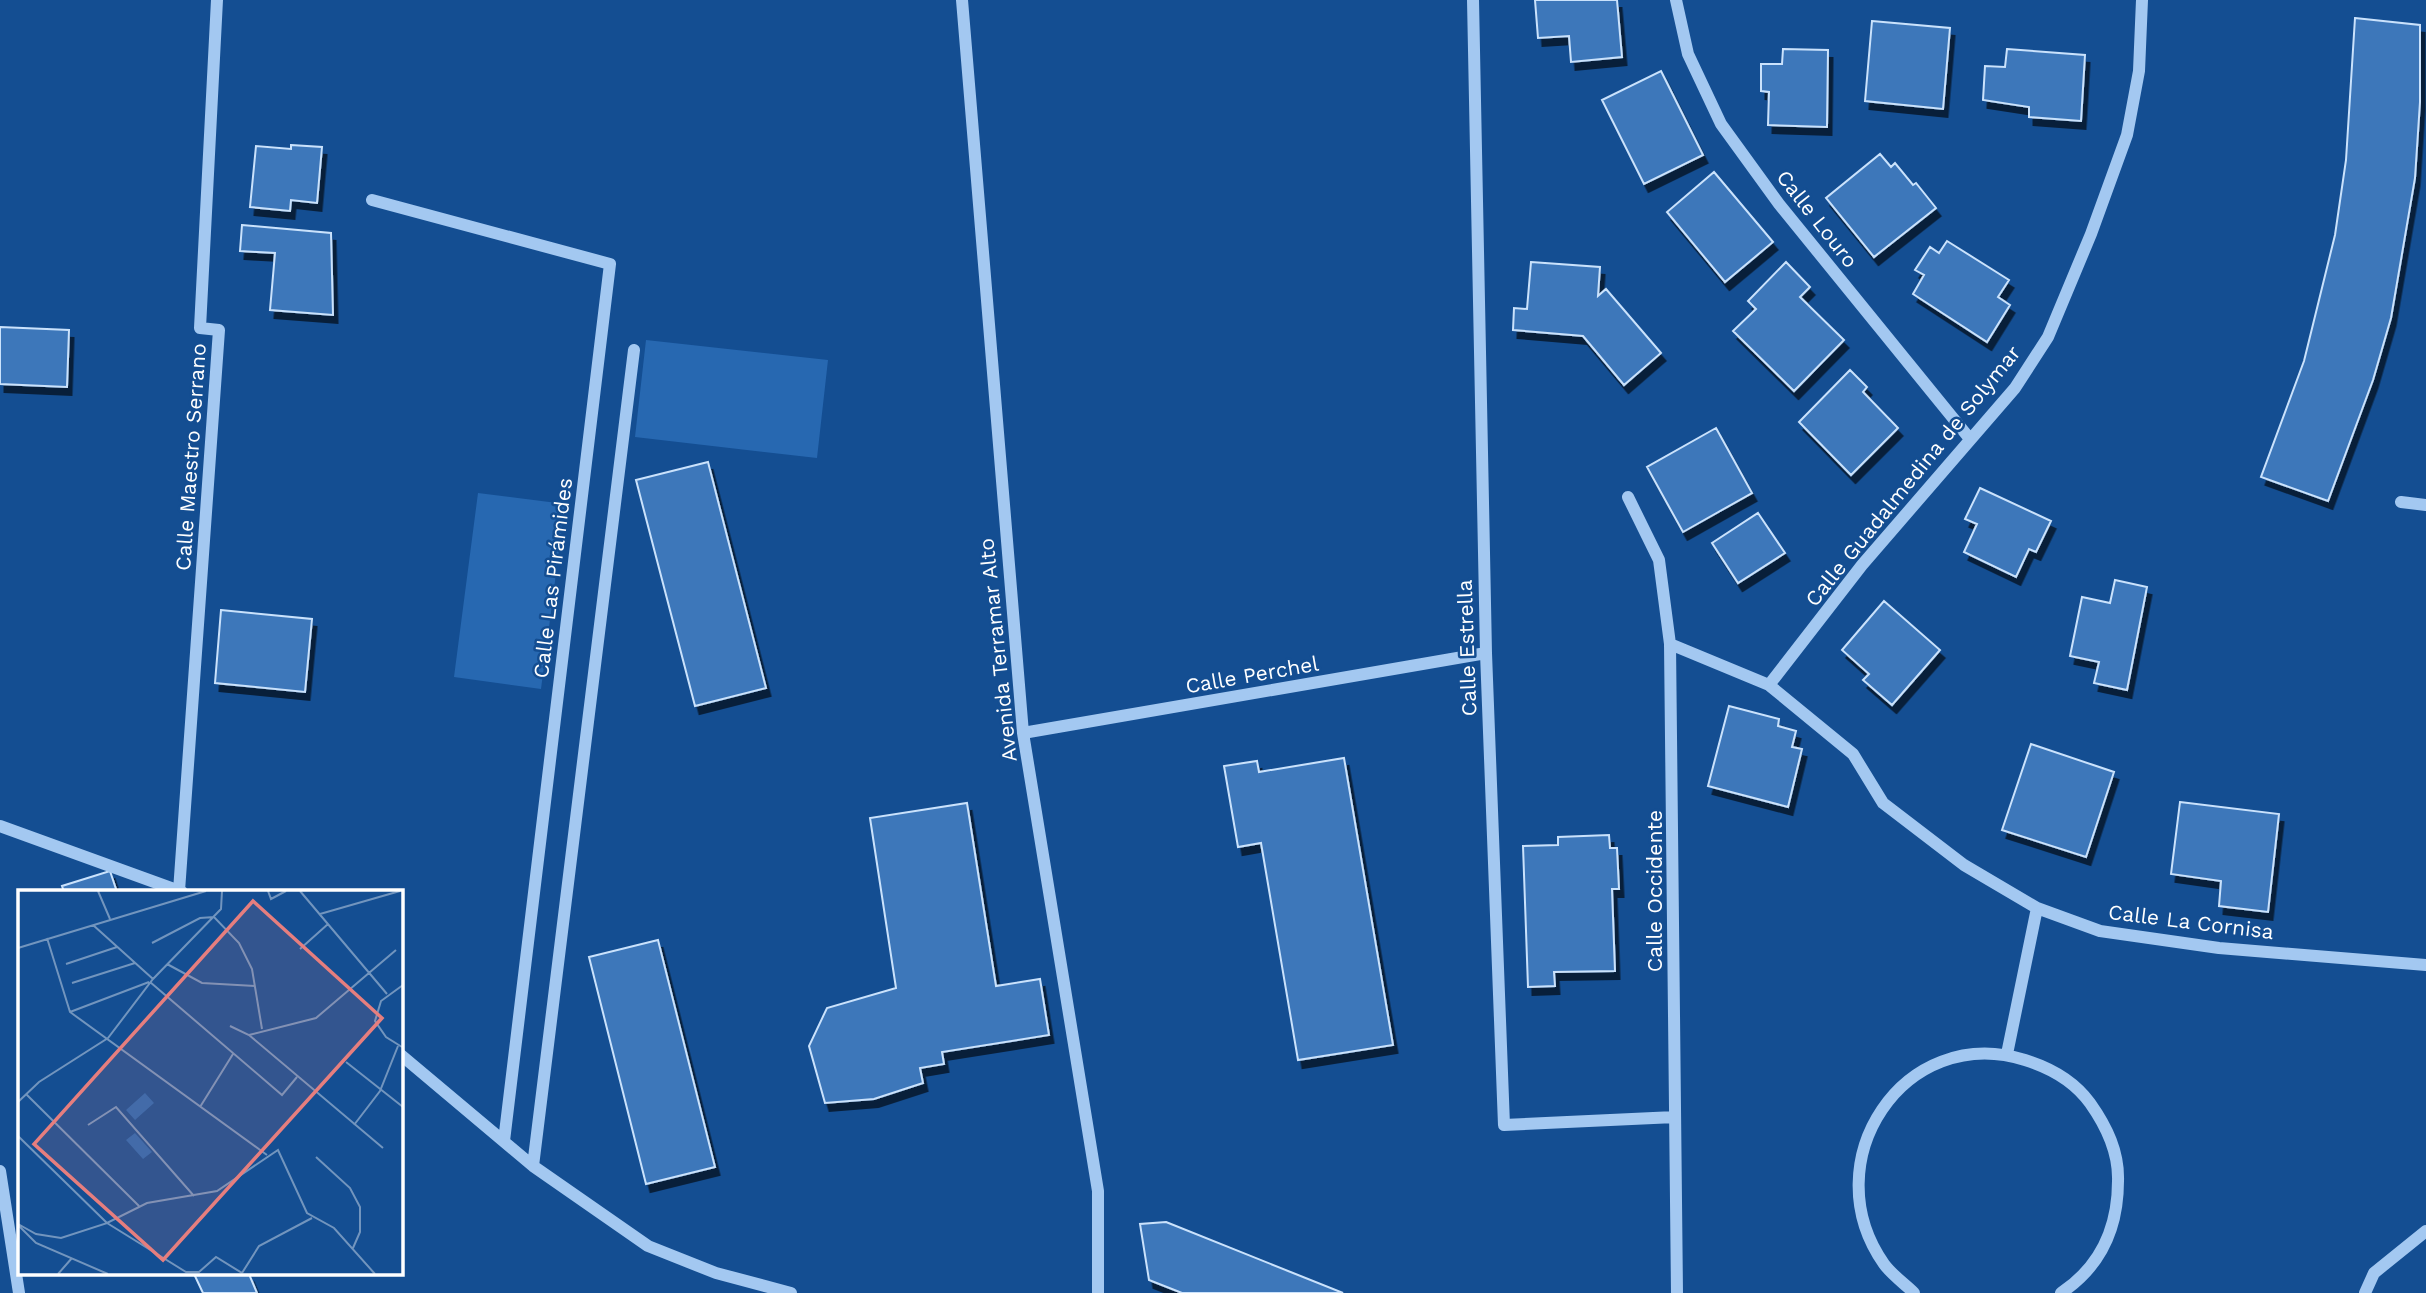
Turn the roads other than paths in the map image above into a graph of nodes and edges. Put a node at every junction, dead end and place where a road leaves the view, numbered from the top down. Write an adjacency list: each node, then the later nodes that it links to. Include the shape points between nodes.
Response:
1 (217, 0): 18 (street, Calle Maestro Serrano, via 200,328 219,330)
2 (962, 0): 15 (street, Avenida Terramar Alto)
3 (1473, 0): 13 (street, Calle Estrella)
4 (1676, 0): 8 (street, Calle Louro, via 1688,54 1721,124 1779,204)
5 (2142, 0): 8 (street, Calle Guadalmedina de Solymar, via 2139,71 2127,135 2091,234 2048,337 2015,388)
6 (372, 200): 24 (street, Calle Las Pirámides, via 610,264)
7 (634, 350): 25 (street)
8 (1970, 439): 14 (street, Calle Guadalmedina de Solymar, via 1862,565)
9 (1628, 497): 12 (street, Calle Occidente, via 1659,560)
10 (2401, 502): 11 (street)
11 (2426, 505)
12 (1670, 644): 14 (street, Calle La Cornisa); 23 (street, Calle Occidente)
13 (1486, 653): 15 (street, Calle Perchel); 23 (street, Calle Estrella, via 1504,1125)
14 (1769, 685): 19 (street, Calle La Cornisa, via 1853,754 1883,803 1964,865)
15 (1023, 733): 30 (street, Avenida Terramar Alto, via 1098,1191)
16 (0, 826): 17 (street)
17 (176, 890)
18 (181, 890)
19 (2037, 908): 20 (street, Calle La Cornisa, via 2100,931 2219,948); 21 (street)
20 (2426, 965)
21 (2007, 1054): 32 (street, via 1962,1055 1921,1071 1887,1100 1865,1138 1857,1182 1863,1226 1884,1265); 33 (street, via 2047,1067 2081,1091 2106,1126 2119,1166 2118,1208 2104,1248 2078,1281)
22 (402, 1056): 24 (street)
23 (1675, 1117): 31 (street, Calle Occidente)
24 (504, 1141): 25 (street)
25 (533, 1166): 29 (street, via 648,1246 716,1273)
26 (0, 1171): 28 (street)
27 (2426, 1231): 34 (street, via 2374,1273)
28 (19, 1293)
29 (791, 1293)
30 (1098, 1293)
31 (1677, 1293)
32 (1914, 1293)
33 (2060, 1293)
34 (2365, 1293)

